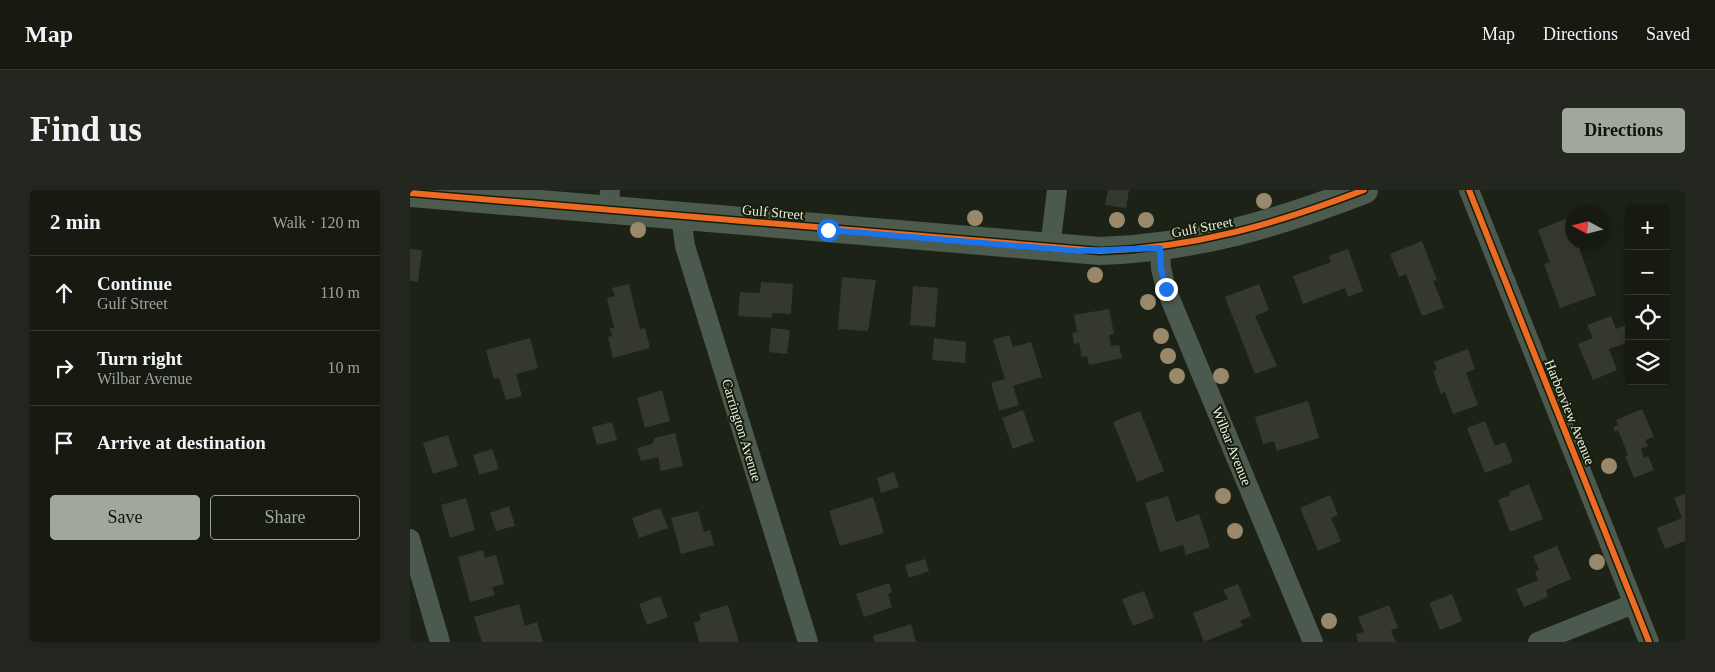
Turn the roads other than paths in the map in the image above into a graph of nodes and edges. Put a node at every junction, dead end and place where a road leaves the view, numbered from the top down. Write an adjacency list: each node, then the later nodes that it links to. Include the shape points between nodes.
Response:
1 (1057, 190): 8 (street)
2 (1364, 190): 5 (main road, Gulf Street)
3 (1469, 190): 11 (street, Harborview Avenue)
4 (410, 194): 6 (main road, Gulf Street)
5 (1325, 197): 9 (main road, Gulf Street, via 1237,234)
6 (610, 200): 7 (main road, Gulf Street)
7 (681, 217): 8 (main road, Gulf Street); 13 (street, Carrington Avenue, via 685,246)
8 (1050, 248): 9 (main road, Gulf Street, via 1100,251)
9 (1160, 248): 14 (street, Wilbar Avenue, via 1166,289)
10 (410, 539): 12 (street)
11 (1633, 604): 15 (street); 16 (street, Harborview Avenue)
12 (440, 642)
13 (808, 642)
14 (1313, 642)
15 (1538, 642)
16 (1649, 642)

